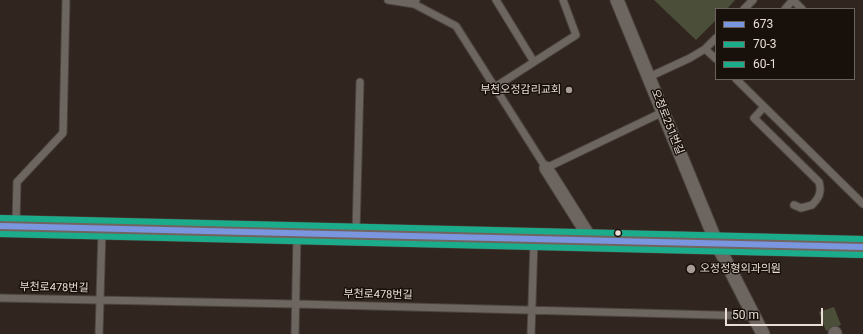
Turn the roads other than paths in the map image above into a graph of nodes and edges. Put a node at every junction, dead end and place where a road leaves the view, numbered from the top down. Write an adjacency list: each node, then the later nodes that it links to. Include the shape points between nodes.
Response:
1 (66, 0): 25 (lane, via 63,134 18,182)
2 (388, 0): 8 (lane)
3 (496, 0): 15 (lane)
4 (563, 0): 15 (lane, via 576,35)
5 (617, 0): 16 (street, 오정로251번길)
6 (753, 0): 9 (lane)
7 (793, 0): 10 (lane); 11 (lane)
8 (415, 2): 19 (lane, via 456,26)
9 (745, 8)
10 (786, 8)
11 (801, 8)
12 (715, 39): 13 (lane)
13 (705, 49): 14 (lane); 16 (lane)
14 (715, 58)
15 (534, 62): 19 (lane)
16 (649, 77): 21 (street, 오정로251번길)
17 (737, 80): 20 (lane)
18 (360, 82): 28 (lane)
19 (494, 87): 22 (lane)
20 (764, 107): 23 (lane); 24 (lane, via 754,118 819,182 819,196 812,205 801,208)
21 (663, 112): 22 (lane); 31 (street, 오정로251번길)
22 (546, 168): 30 (street)
23 (863, 204)
24 (794, 205)
25 (8, 226): 26 (main road)
26 (102, 229): 27 (main road); 34 (lane)
27 (297, 233): 28 (main road); 35 (lane)
28 (356, 235): 29 (main road)
29 (534, 239): 30 (main road); 36 (lane)
30 (592, 241): 31 (main road)
31 (717, 244): 32 (main road); 37 (street, 오정로251번길)
32 (863, 247)
33 (0, 298): 34 (lane, 부천로478번길)
34 (100, 300): 35 (lane, 부천로478번길); 38 (lane)
35 (296, 304): 36 (lane, 부천로478번길); 39 (lane)
36 (531, 310): 37 (lane, 부천로478번길); 40 (lane)
37 (755, 316): 41 (street, 오정로251번길)
38 (99, 334)
39 (296, 334)
40 (531, 334)
41 (763, 334)

